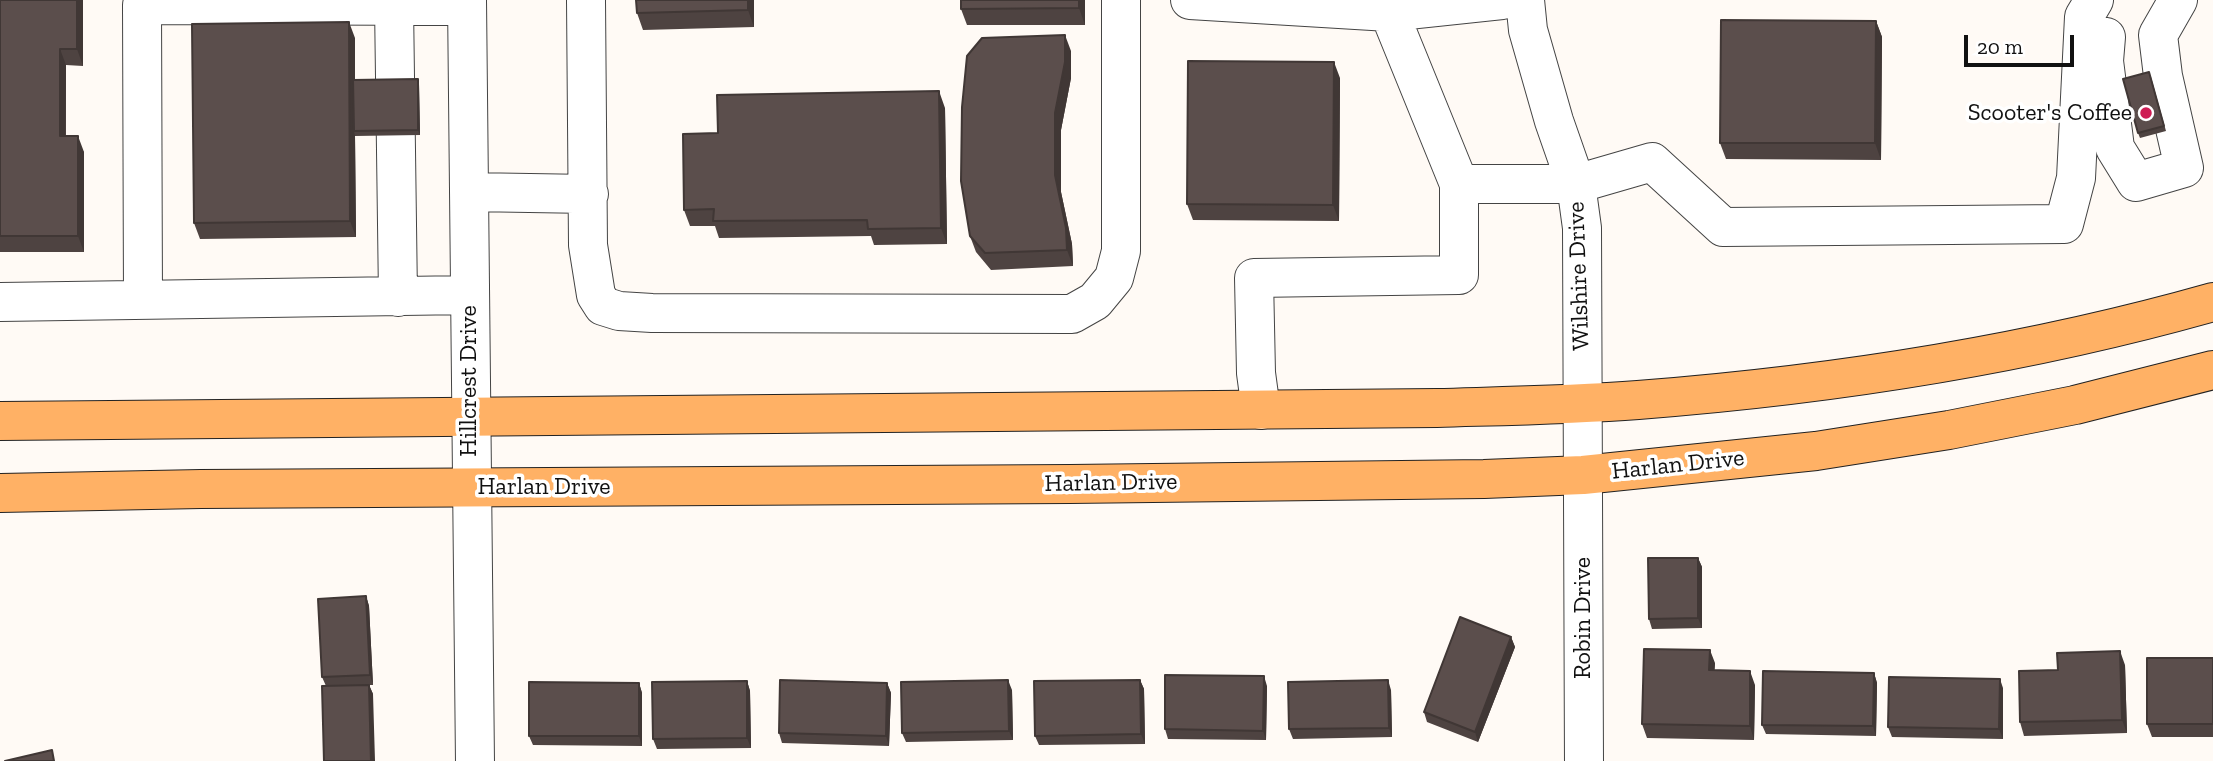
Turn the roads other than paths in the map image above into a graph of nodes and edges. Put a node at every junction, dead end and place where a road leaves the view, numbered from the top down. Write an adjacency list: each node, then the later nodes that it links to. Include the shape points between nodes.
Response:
1 (586, 0): 15 (street)
2 (1121, 0): 15 (street, via 1121,251 1114,278 1095,301 1072,314 619,311 603,306 596,295 588,245)
3 (1190, 0): 11 (street)
4 (1502, 0): 11 (street)
5 (1525, 0): 13 (street, Wilshire Drive, via 1528,30)
6 (2094, 0): 13 (street, via 2084,17 2076,178 2064,224 1723,227 1652,162)
7 (2109, 0): 8 (street, via 2104,61 2115,148 2136,182 2184,168 2158,35)
8 (2178, 0)
9 (467, 3): 10 (street); 14 (street, Hillcrest Drive)
10 (394, 4): 17 (street); 18 (street, via 142,5)
11 (1389, 12): 12 (street)
12 (1459, 184): 13 (street); 23 (street, via 1459,275 1254,278)
13 (1576, 184): 22 (street, Wilshire Drive, via 1582,228)
14 (470, 192): 15 (street); 16 (street, Hillcrest Drive)
15 (589, 194)
16 (469, 295): 17 (street); 24 (street, Hillcrest Drive)
17 (398, 297): 18 (street)
18 (143, 300): 19 (street)
19 (0, 302)
20 (2213, 302): 22 (main road, via 1962,360 1734,391)
21 (2213, 370): 26 (main road, Harlan Drive, via 2075,405 1936,432 1816,451)
22 (1583, 404): 23 (main road); 26 (street, Wilshire Drive)
23 (1261, 410): 24 (main road)
24 (470, 418): 25 (main road); 27 (street, Hillcrest Drive)
25 (0, 421)
26 (1583, 475): 27 (main road, Harlan Drive); 30 (street, Robin Drive)
27 (470, 488): 28 (main road, Harlan Drive); 29 (street, Hillcrest Drive)
28 (0, 493)
29 (475, 761)
30 (1584, 761)

